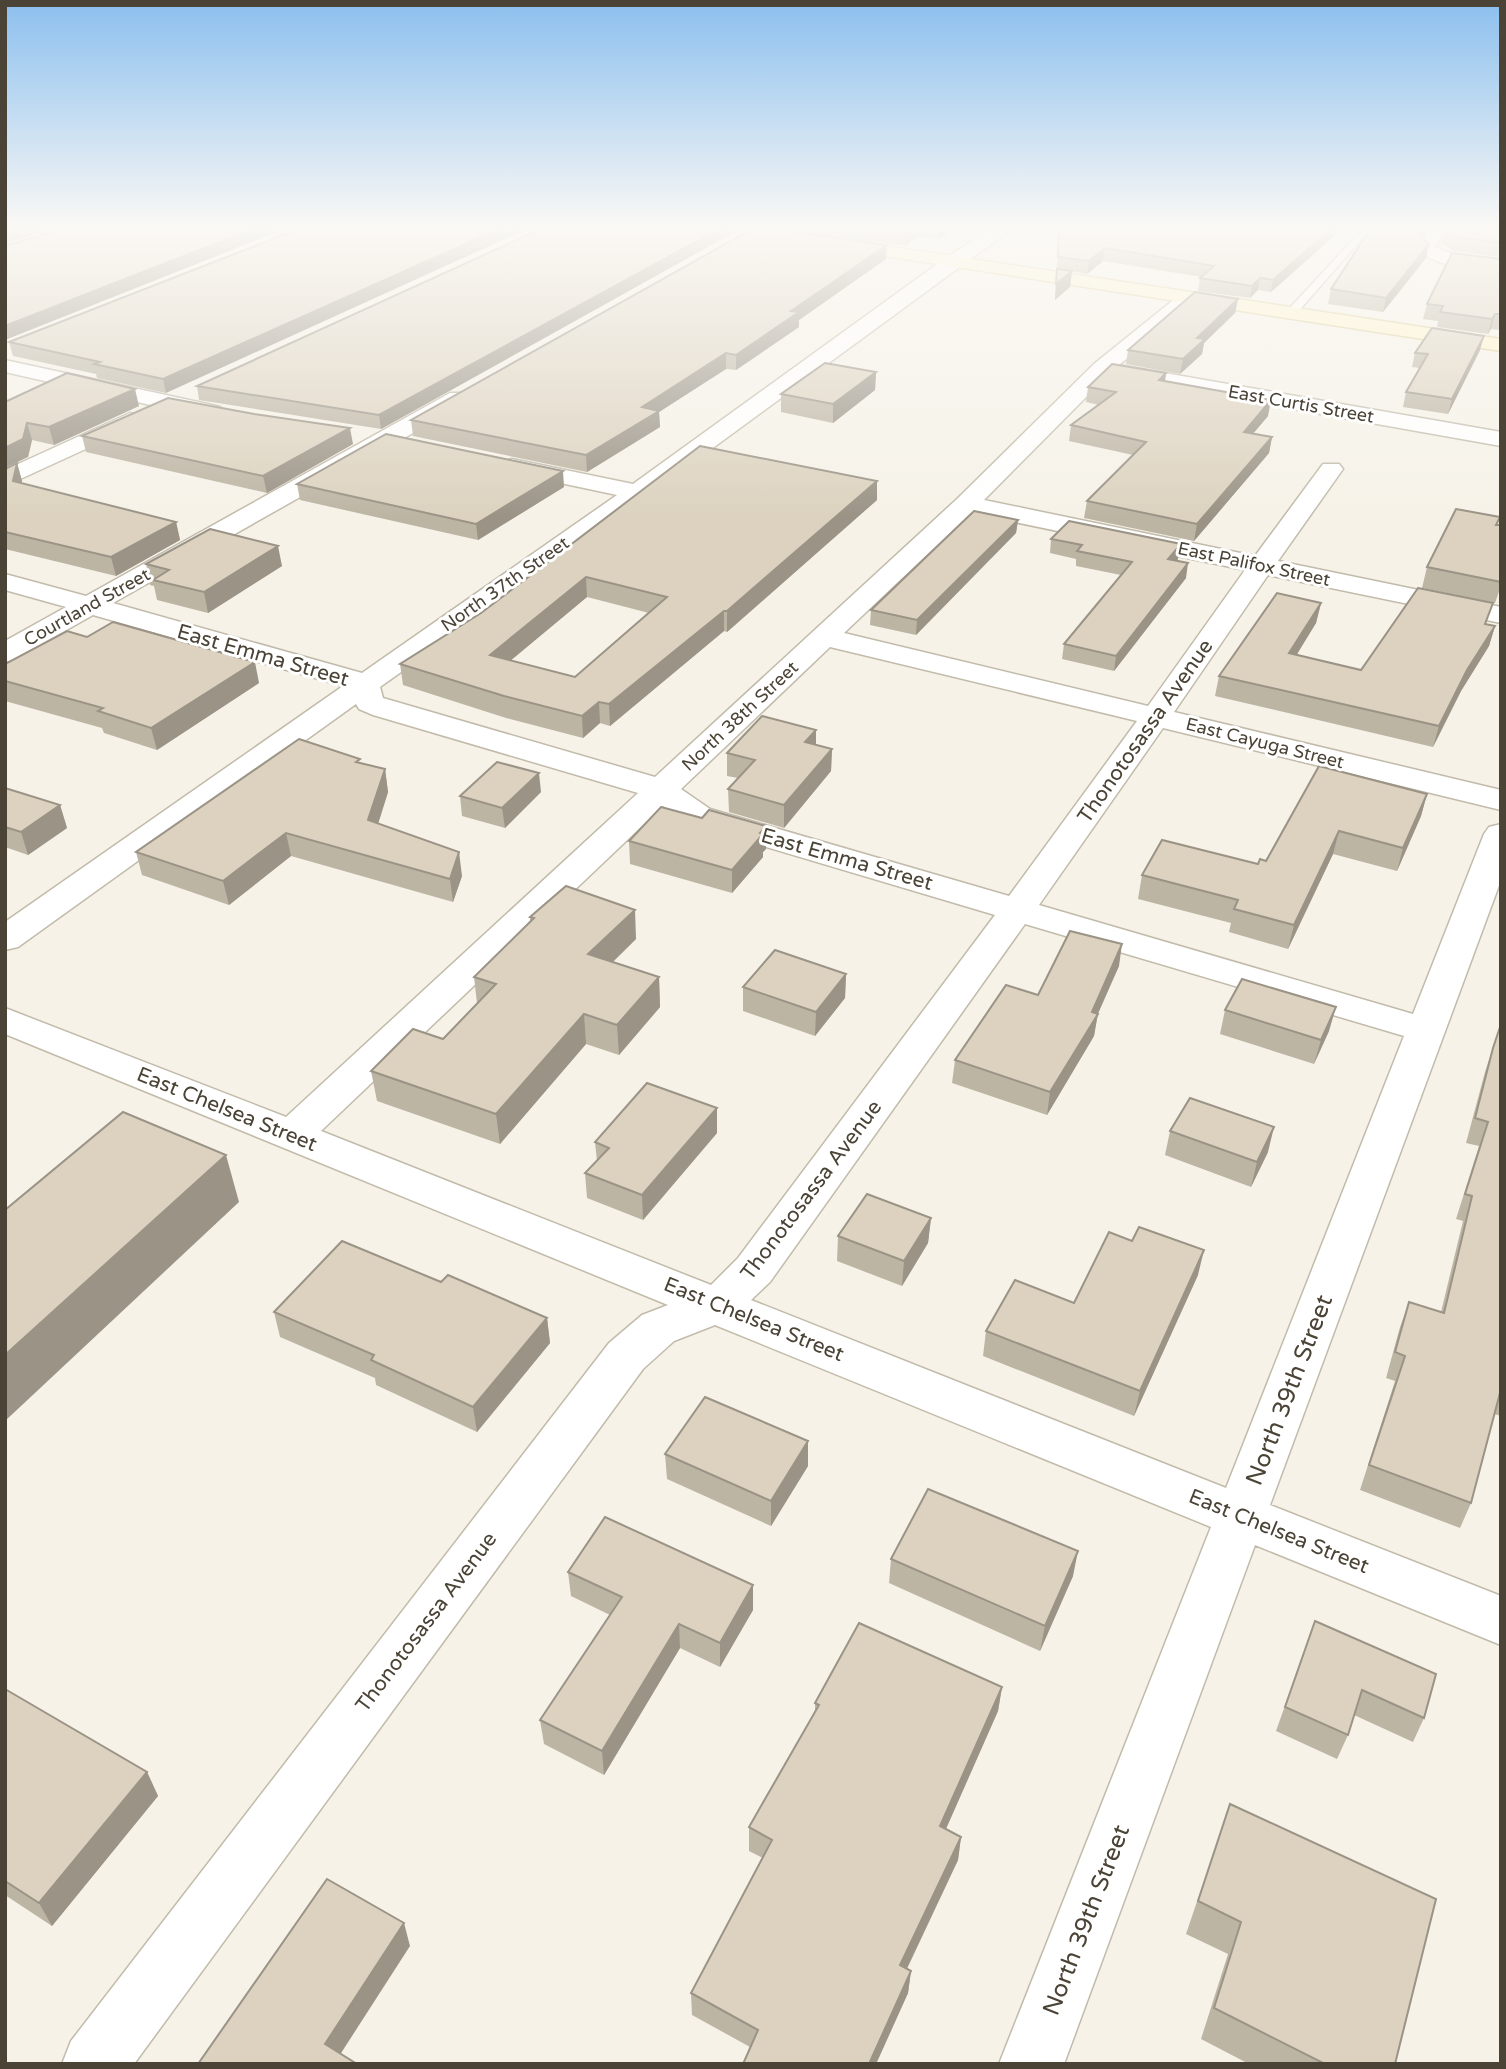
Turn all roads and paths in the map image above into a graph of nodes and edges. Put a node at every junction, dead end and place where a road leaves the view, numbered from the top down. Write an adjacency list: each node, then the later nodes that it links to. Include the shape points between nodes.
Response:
1 (867, 325): 18 (street, North 37th Street)
2 (1156, 325): 6 (street, North 38th Street)
3 (1367, 325): 4 (street)
4 (1501, 345)
5 (5, 366): 9 (street)
6 (1102, 369): 13 (street, East Curtis Street); 19 (street, North 38th Street)
7 (481, 385): 12 (street, Courtland Street)
8 (205, 386): 9 (street)
9 (167, 403): 10 (street); 17 (street)
10 (232, 416)
11 (348, 433): 12 (street)
12 (384, 439): 14 (street); 22 (street, Courtland Street)
13 (1501, 439)
14 (411, 445)
15 (491, 461): 18 (street)
16 (1331, 470): 20 (street, Thonotosassa Avenue)
17 (5, 479)
18 (637, 492): 26 (street, North 37th Street)
19 (966, 504): 20 (street, East Palifox Street); 24 (street, North 38th Street)
20 (1260, 565): 23 (street, East Palifox Street); 27 (street, Thonotosassa Avenue)
21 (5, 582): 22 (street, East Emma Street)
22 (88, 606): 25 (street, Courtland Street); 26 (street, East Emma Street)
23 (1501, 615)
24 (824, 637): 27 (street, East Cayuga Street); 28 (street, North 38th Street)
25 (5, 653)
26 (364, 684): 28 (street, East Emma Street, via 370,703 384,709); 32 (street, North 37th Street)
27 (1157, 716): 29 (street, East Cayuga Street); 31 (street, Thonotosassa Avenue)
28 (661, 789): 31 (street, East Emma Street, via 698,816); 35 (street, North 38th Street)
29 (1501, 800)
30 (1501, 834): 34 (street, North 39th Street)
31 (1019, 909): 34 (street, East Emma Street); 36 (street, Thonotosassa Avenue, via 754,1270)
32 (5, 939)
33 (5, 1020): 35 (street, East Chelsea Street)
34 (1426, 1030): 37 (street, North 39th Street)
35 (292, 1135): 36 (street, East Chelsea Street)
36 (718, 1305): 37 (street, East Chelsea Street); 39 (street, Thonotosassa Avenue, via 658,1328 626,1356)
37 (1241, 1516): 38 (street, East Chelsea Street); 40 (street, North 39th Street)
38 (1501, 1621)
39 (94, 2064)
40 (1031, 2064)

